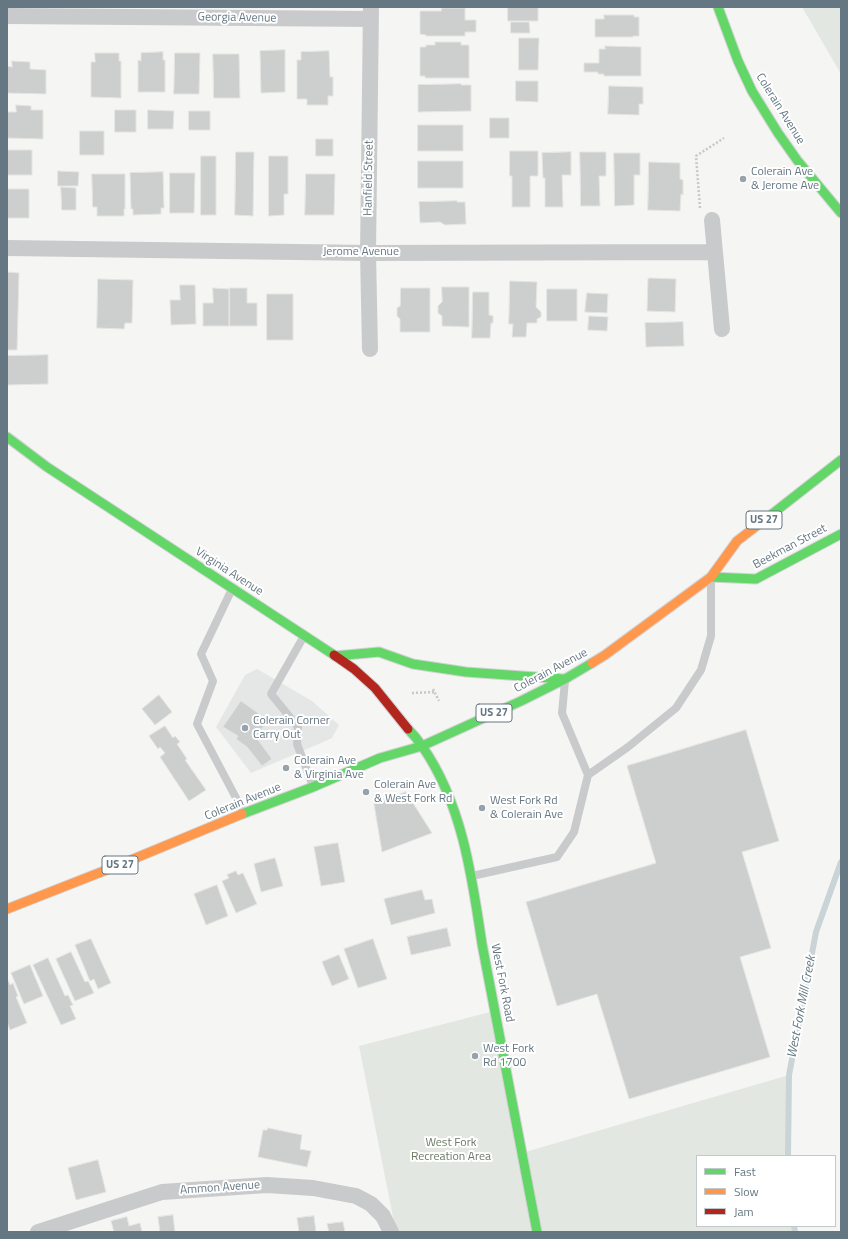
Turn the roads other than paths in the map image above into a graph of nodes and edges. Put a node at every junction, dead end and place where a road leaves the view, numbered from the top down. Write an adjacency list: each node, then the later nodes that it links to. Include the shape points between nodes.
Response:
1 (718, 7): 6 (main road, Colerain Avenue, via 752,91 797,160)
2 (84, 12): 3 (street, Georgia Avenue); 5 (street, Georgia Avenue)
3 (236, 12): 4 (street, Georgia Avenue)
4 (371, 13): 10 (street, Hanfield Street)
5 (7, 16)
6 (841, 213)
7 (706, 215): 9 (street)
8 (7, 248): 10 (street, Jerome Avenue)
9 (715, 252): 10 (street, Jerome Avenue); 11 (street)
10 (368, 253): 12 (street, Hanfield Street)
11 (722, 329)
12 (370, 349)
13 (7, 437): 19 (main road, Virginia Avenue, via 47,467)
14 (841, 451): 16 (main road)
15 (841, 460): 16 (main road, US 27)
16 (826, 472): 18 (main road, US 27, via 737,541)
17 (841, 534): 18 (main road, Beekman Street, via 756,579)
18 (711, 577): 22 (main road, Colerain Avenue / US 27, via 605,655); 24 (lane, via 711,636 701,670 676,708)
19 (232, 588): 20 (main road, Virginia Avenue); 26 (lane, via 201,654 213,681 197,724)
20 (305, 636): 21 (main road, Virginia Avenue); 25 (lane, via 271,694 298,727 297,744)
21 (335, 656): 22 (main road, via 379,652 413,664 466,672); 23 (main road, Virginia Avenue, via 375,688)
22 (565, 679): 23 (main road, Colerain Avenue / US 27); 24 (lane, via 562,714)
23 (422, 746): 25 (main road, Colerain Avenue / US 27, via 380,758); 27 (main road, West Fork Road, via 448,794)
24 (588, 775): 27 (lane, via 574,832 557,857)
25 (313, 787): 26 (main road, Colerain Avenue / US 27)
26 (244, 813): 28 (main road, Colerain Avenue / US 27, via 114,868)
27 (471, 877): 31 (main road, West Fork Road)
28 (7, 909)
29 (38, 1232): 30 (street, Ammon Avenue, via 162,1192 267,1185 313,1188 356,1196 371,1204 383,1216)
30 (390, 1232)
31 (537, 1232)

